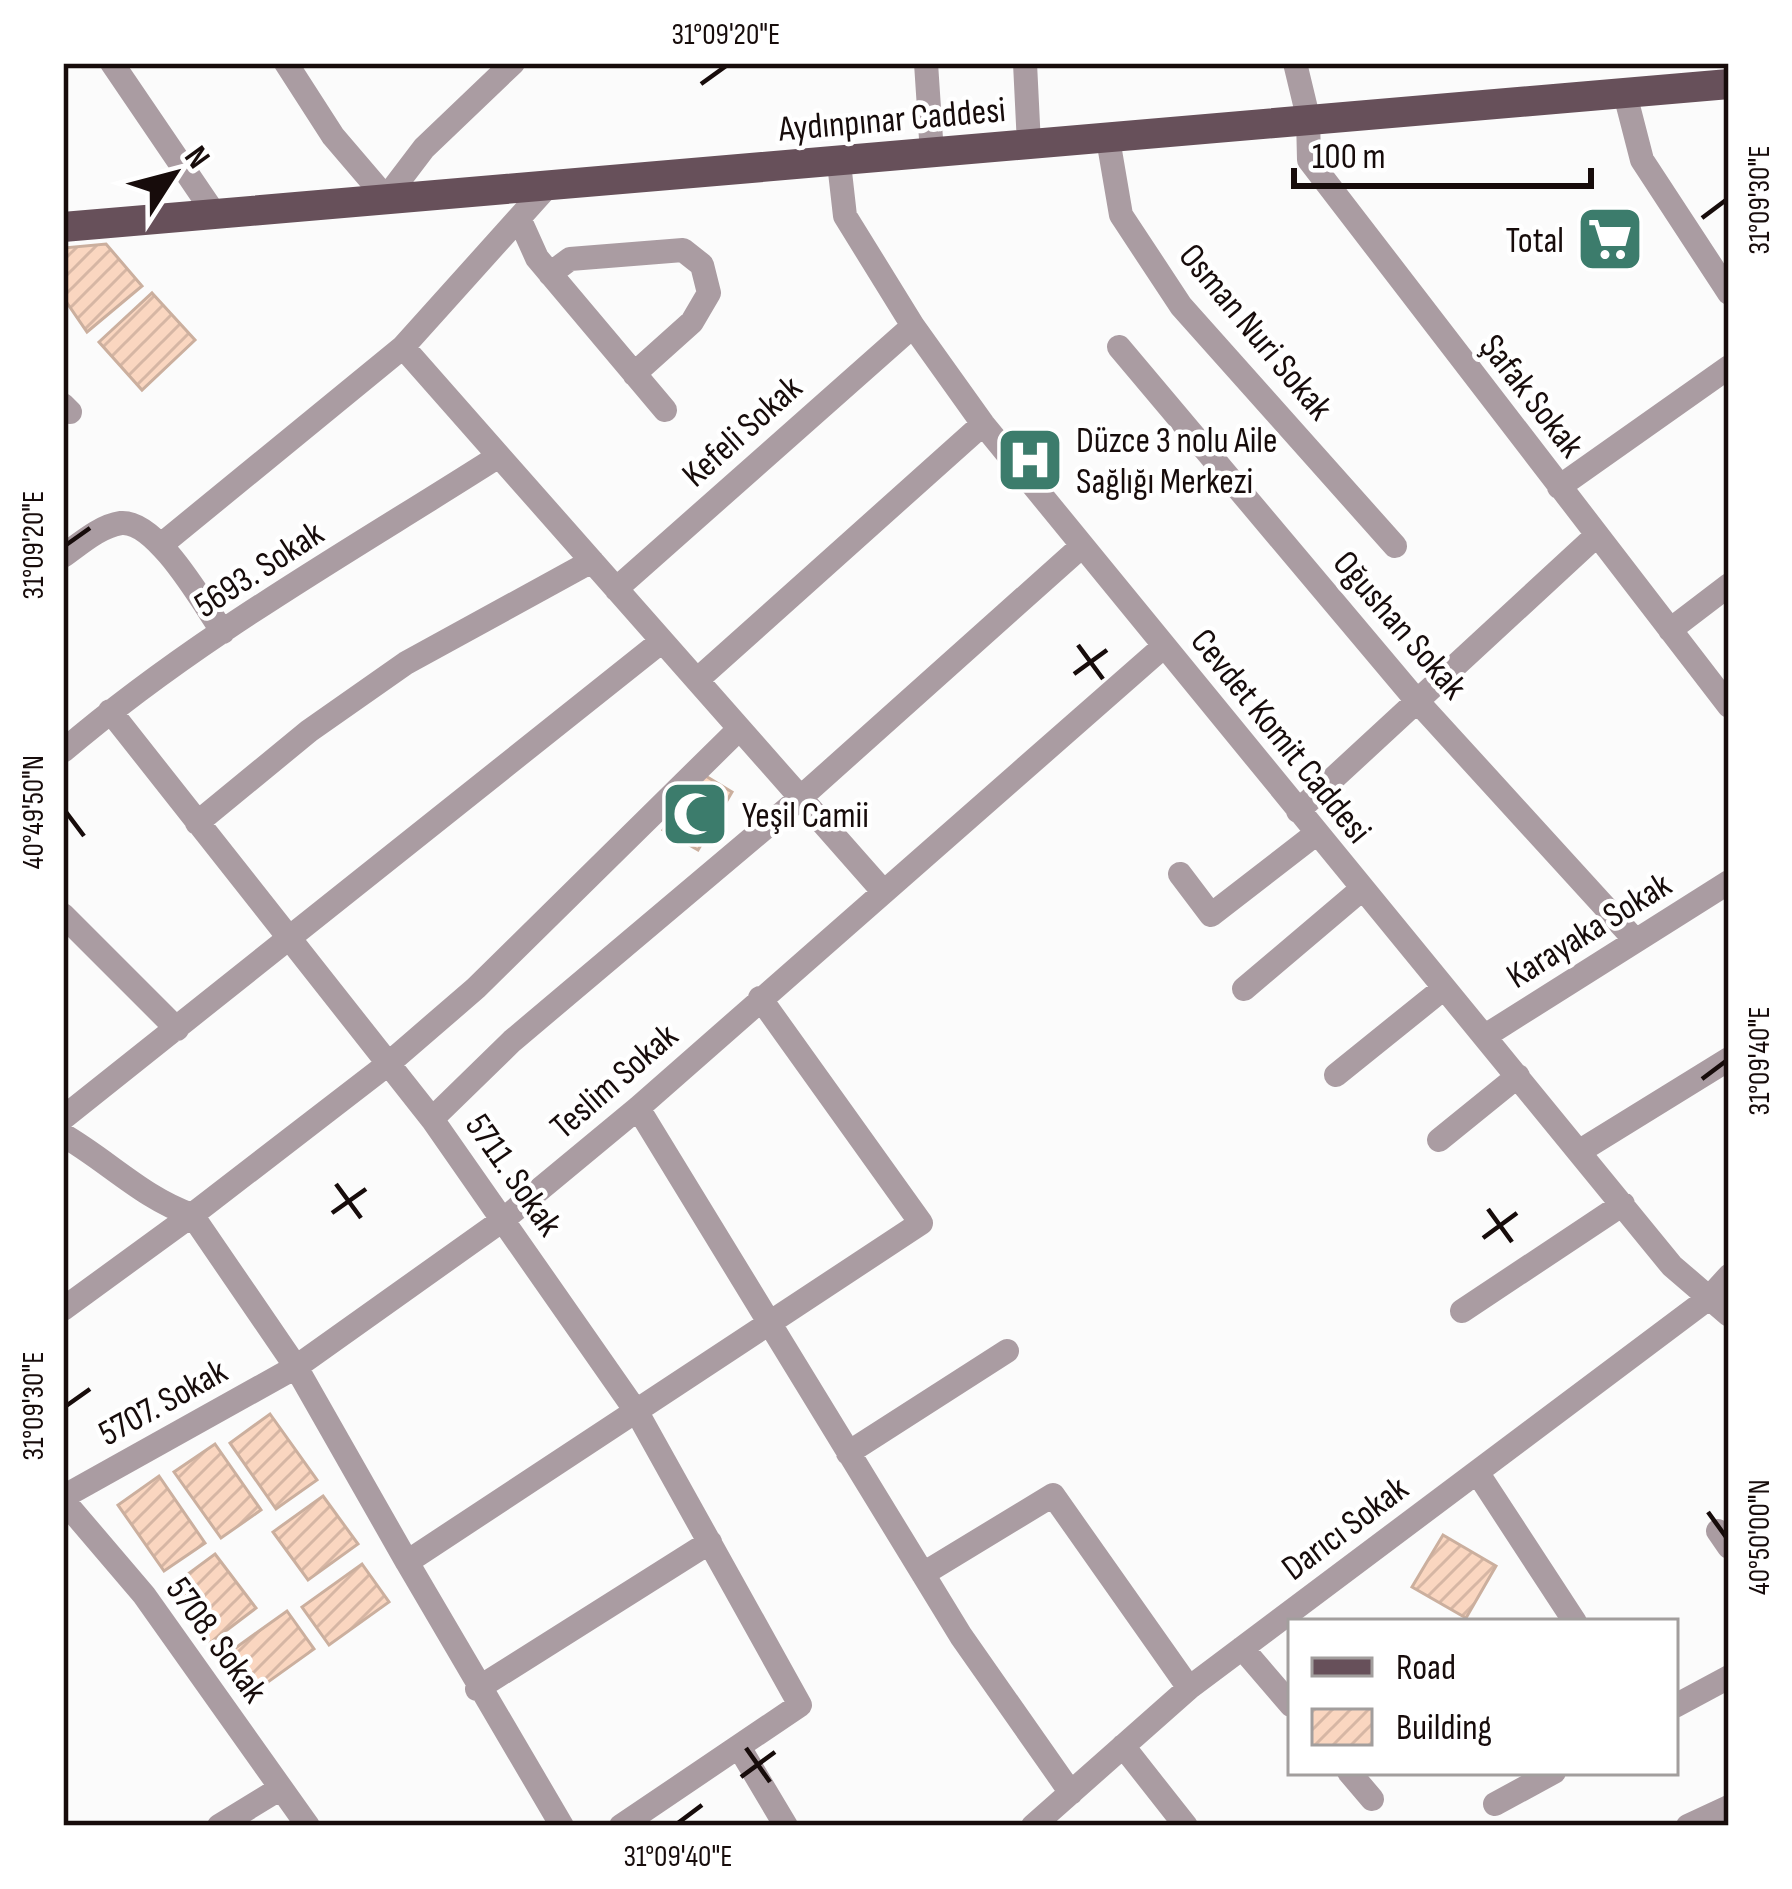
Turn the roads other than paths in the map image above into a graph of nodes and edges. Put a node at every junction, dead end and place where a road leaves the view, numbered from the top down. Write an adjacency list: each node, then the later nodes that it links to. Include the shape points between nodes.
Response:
1 (112, 63): 16 (street)
2 (286, 63): 15 (street)
3 (514, 63): 15 (street, via 424,148)
4 (926, 63): 12 (street)
5 (1025, 63): 11 (street)
6 (1295, 63): 9 (street, Şafak Sokak)
7 (1729, 84): 8 (main road, Aydınpınar Caddesi)
8 (1625, 94): 9 (main road, Aydınpınar Caddesi); 20 (street, via 1642,160)
9 (1308, 117): 10 (main road, Aydınpınar Caddesi); 29 (street, Şafak Sokak, via 1309,160)
10 (1108, 139): 11 (main road, Aydınpınar Caddesi); 33 (street, Osman Nuri Sokak, via 1121,215 1181,306)
11 (1030, 145): 12 (main road, Aydınpınar Caddesi)
12 (932, 154): 13 (main road, Aydınpınar Caddesi)
13 (839, 163): 14 (main road, Aydınpınar Caddesi); 21 (street, Cevdet Komit Caddesi, via 845,216)
14 (546, 188): 15 (main road, Aydınpınar Caddesi); 17 (street)
15 (386, 198): 16 (main road, Aydınpınar Caddesi)
16 (216, 216): 18 (main road, Aydınpınar Caddesi)
17 (519, 218): 19 (street); 22 (street)
18 (64, 223)
19 (550, 274): 25 (street); 25 (street, via 570,259 683,250 696,257 709,293 703,308)
20 (1729, 293)
21 (913, 326): 27 (street, Cevdet Komit Caddesi); 37 (street, Kefeli Sokak)
22 (403, 347): 28 (street); 31 (street)
23 (1119, 347): 43 (street, Oğushan Sokak)
24 (1729, 367): 29 (street)
25 (634, 374): 26 (street)
26 (665, 410)
27 (983, 424): 32 (street, Cevdet Komit Caddesi); 42 (street)
28 (500, 457): 35 (street); 39 (street, 5693. Sokak)
29 (1559, 487): 30 (street, Şafak Sokak)
30 (1597, 535): 38 (street, Şafak Sokak); 43 (street)
31 (161, 545): 34 (street, via 141,527 119,523); 39 (street)
32 (1082, 546): 41 (street, Cevdet Komit Caddesi); 48 (street, 5711. Sokak)
33 (1395, 546)
34 (63, 556)
35 (592, 561): 37 (street); 50 (street, via 406,663)
36 (1729, 585): 38 (street)
37 (616, 589): 40 (street)
38 (1670, 630): 44 (street, Şafak Sokak)
39 (223, 632): 45 (street, 5693. Sokak)
40 (662, 641): 42 (street); 57 (street)
41 (1163, 647): 49 (street, Cevdet Komit Caddesi); 55 (street, Teslim Sokak)
42 (697, 680): 46 (street)
43 (1417, 701): 49 (street); 58 (street, Oğushan Sokak)
44 (1729, 706)
45 (110, 711): 47 (street, 5693. Sokak); 50 (street)
46 (736, 730): 48 (street); 65 (street, via 476,988)
47 (65, 746)
48 (799, 799): 55 (street); 70 (street, 5711. Sokak, via 512,1041)
49 (1298, 811): 51 (street, Cevdet Komit Caddesi)
50 (197, 823): 57 (street)
51 (1317, 832): 52 (street, via 1211,915); 54 (street, Cevdet Komit Caddesi)
52 (1180, 874)
53 (1729, 882): 58 (street, Karayaka Sokak)
54 (1362, 889): 59 (street, Cevdet Komit Caddesi); 60 (street)
55 (882, 890): 61 (street, Teslim Sokak)
56 (63, 915): 62 (street)
57 (288, 938): 62 (street); 65 (street)
58 (1636, 941): 63 (street, Karayaka Sokak)
59 (1444, 988): 63 (street, Cevdet Komit Caddesi); 66 (street)
60 (1244, 989)
61 (760, 998): 68 (street, Teslim Sokak); 82 (street, via 921,1223)
62 (177, 1029): 69 (street)
63 (1485, 1036): 67 (street, Cevdet Komit Caddesi)
64 (1729, 1059): 73 (street)
65 (388, 1064): 70 (street); 75 (street)
66 (1336, 1075)
67 (1518, 1076): 72 (street); 73 (street, Cevdet Komit Caddesi)
68 (638, 1108): 76 (street, Teslim Sokak); 82 (street)
69 (63, 1118)
70 (432, 1119): 76 (street, 5711. Sokak)
71 (63, 1135): 75 (street, via 113,1164 154,1202)
72 (1438, 1140)
73 (1580, 1151): 74 (street, Cevdet Komit Caddesi)
74 (1624, 1204): 78 (street, Cevdet Komit Caddesi); 80 (street)
75 (192, 1215): 79 (street); 84 (street)
76 (504, 1219): 84 (street, Teslim Sokak); 85 (street, 5711. Sokak)
77 (1729, 1276): 78 (street, Darıcı Sokak)
78 (1709, 1298): 81 (street, Cevdet Komit Caddesi); 87 (street, Darıcı Sokak)
79 (63, 1310)
80 (1462, 1311)
81 (1729, 1315)
82 (771, 1326): 85 (street); 86 (street)
83 (1007, 1351): 86 (street)
84 (296, 1366): 88 (street, 5707. Sokak); 90 (street)
85 (638, 1414): 89 (street, 5711. Sokak); 90 (street)
86 (848, 1453): 91 (street)
87 (1477, 1472): 92 (street); 93 (street, Darıcı Sokak)
88 (63, 1498): 103 (street, 5708. Sokak, via 144,1595)
89 (710, 1542): 96 (street); 100 (street, 5711. Sokak, via 800,1705)
90 (406, 1562): 96 (street)
91 (923, 1574): 95 (street, via 1053,1495); 104 (street)
92 (1569, 1619)
93 (1242, 1648): 95 (street, Darıcı Sokak); 97 (street)
94 (1729, 1677): 98 (street)
95 (1190, 1688): 99 (street, Darıcı Sokak)
96 (477, 1689): 110 (street)
97 (1288, 1702)
98 (1678, 1704)
99 (1123, 1746): 104 (street, Darıcı Sokak); 114 (street)
100 (739, 1747): 111 (street, 5711. Sokak); 112 (street)
101 (1352, 1775): 105 (street)
102 (1548, 1775): 106 (street)
103 (280, 1788): 108 (street); 109 (street, 5708. Sokak)
104 (1070, 1793): 113 (street, Darıcı Sokak)
105 (1372, 1799)
106 (1495, 1804)
107 (1729, 1807): 115 (street)
108 (218, 1826)
109 (308, 1826)
110 (562, 1826)
111 (621, 1826)
112 (786, 1826)
113 (1033, 1826)
114 (1186, 1826)
115 (1688, 1826)

